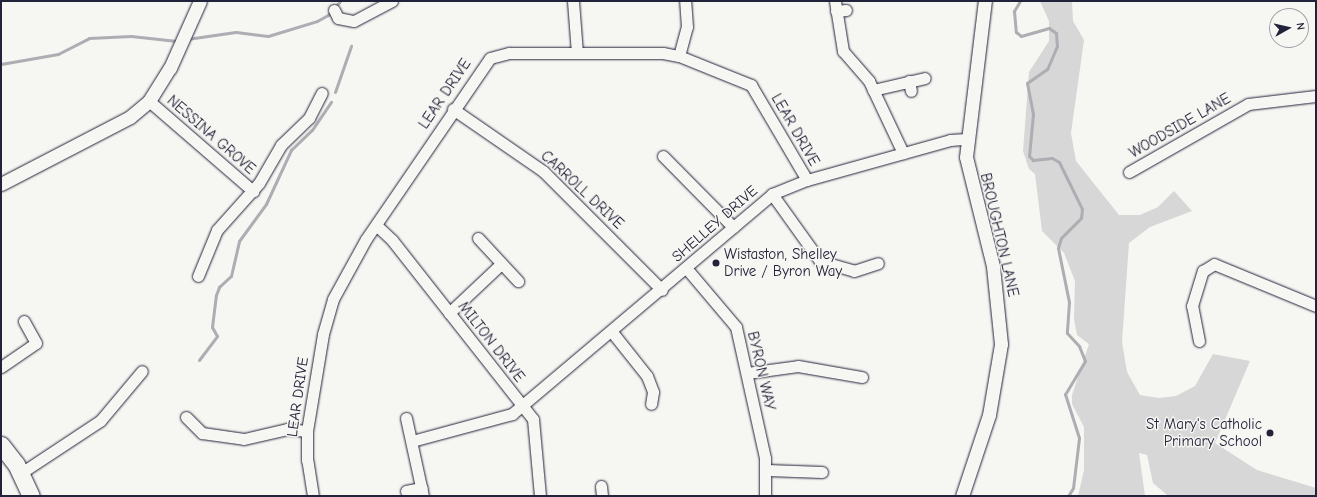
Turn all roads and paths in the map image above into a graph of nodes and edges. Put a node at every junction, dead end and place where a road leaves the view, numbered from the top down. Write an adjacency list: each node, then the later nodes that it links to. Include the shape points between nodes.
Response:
1 (200, 1): 14 (street, via 177,51)
2 (392, 1): 7 (street, via 354,22 338,18)
3 (573, 1): 8 (street)
4 (685, 1): 9 (street, via 687,27)
5 (985, 1): 16 (street, BROUGHTON LANE)
6 (839, 7): 11 (street, via 843,51)
7 (334, 10)
8 (577, 53): 9 (street, LEAR DRIVE, via 663,53); 15 (street, LEAR DRIVE, via 494,56 482,65)
9 (679, 56): 20 (street, LEAR DRIVE, via 751,85)
10 (925, 78): 11 (street, via 910,86)
11 (874, 90): 17 (street)
12 (322, 93): 22 (street, NESSINA GROVE, via 316,109 281,145)
13 (1316, 96): 19 (street, WOODSIDE LANE, via 1248,104)
14 (149, 101): 21 (street, via 130,117); 22 (street, NESSINA GROVE)
15 (453, 109): 24 (street, LEAR DRIVE); 32 (street, CARROLL DRIVE, via 543,171)
16 (966, 140): 17 (street, SHELLEY DRIVE); 58 (street, BROUGHTON LANE, via 968,172 997,286 1001,338 989,415)
17 (903, 153): 20 (street, SHELLEY DRIVE)
18 (664, 156): 25 (street)
19 (1129, 172)
20 (806, 180): 23 (street, SHELLEY DRIVE)
21 (1, 184)
22 (253, 191): 30 (street, NESSINA GROVE, via 218,230)
23 (772, 194): 25 (street, SHELLEY DRIVE); 28 (street, via 820,261 845,270)
24 (376, 225): 34 (street, MILTON DRIVE, via 392,240); 46 (street, LEAR DRIVE, via 348,266 333,299 323,334)
25 (733, 227): 29 (street, SHELLEY DRIVE)
26 (478, 238): 27 (street)
27 (501, 264): 31 (street); 34 (street)
28 (875, 268)
29 (687, 269): 32 (street, SHELLEY DRIVE); 40 (street, BYRON WAY, via 732,320)
30 (198, 276)
31 (518, 281)
32 (662, 290): 36 (street, SHELLEY DRIVE)
33 (1316, 306): 37 (street, via 1214,264 1203,271 1193,300)
34 (449, 313): 43 (street, MILTON DRIVE)
35 (24, 321): 38 (street, via 36,343)
36 (612, 332): 42 (street, via 646,376 653,392); 43 (street, SHELLEY DRIVE)
37 (1199, 341)
38 (1, 367)
39 (142, 371): 51 (street, via 100,421)
40 (747, 373): 41 (street, via 798,366); 49 (street, BYRON WAY)
41 (861, 378)
42 (652, 404)
43 (522, 406): 47 (street, SHELLEY DRIVE, via 491,422); 56 (street, MILTON DRIVE, via 533,419 536,431)
44 (406, 418): 47 (street)
45 (187, 423): 46 (street, via 202,433 244,439 287,429)
46 (307, 431): 55 (street, LEAR DRIVE, via 307,460)
47 (412, 441): 53 (street)
48 (1, 445): 51 (main road)
49 (767, 470): 50 (street); 57 (street, BYRON WAY)
50 (822, 472)
51 (21, 473): 54 (main road)
52 (406, 491): 53 (street)
53 (422, 492)
54 (31, 496)
55 (314, 496)
56 (540, 496)
57 (765, 496)
58 (962, 496)

